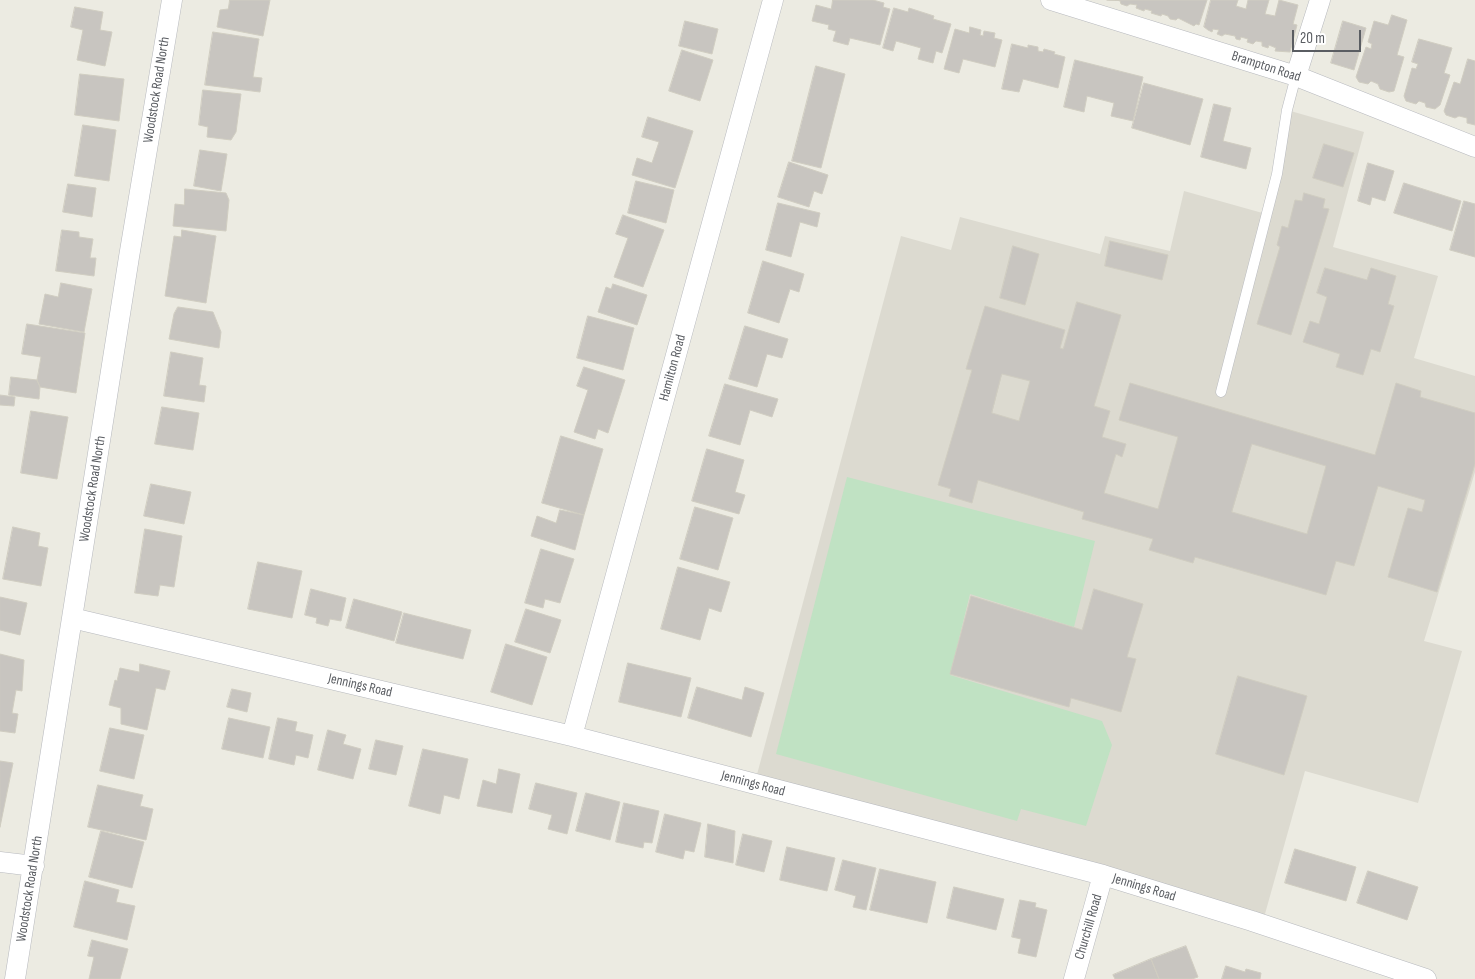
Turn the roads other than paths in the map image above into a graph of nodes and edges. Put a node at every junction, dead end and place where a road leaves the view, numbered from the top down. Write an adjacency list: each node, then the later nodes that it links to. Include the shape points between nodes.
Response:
1 (172, 0): 8 (street, Woodstock Road North)
2 (773, 0): 9 (street, Hamilton Road)
3 (1051, 0): 5 (street, Brampton Road)
4 (1320, 0): 5 (street)
5 (1296, 76): 6 (street, Brampton Road); 7 (lane, via 1277,174)
6 (1475, 147)
7 (1221, 392)
8 (72, 618): 9 (street, Jennings Road); 11 (street, Woodstock Road North)
9 (572, 736): 12 (street, Jennings Road)
10 (0, 862): 11 (street)
11 (34, 866): 13 (street, Woodstock Road North)
12 (1104, 875): 14 (street, Churchill Road); 15 (street, Jennings Road)
13 (15, 979)
14 (1074, 979)
15 (1426, 979)

